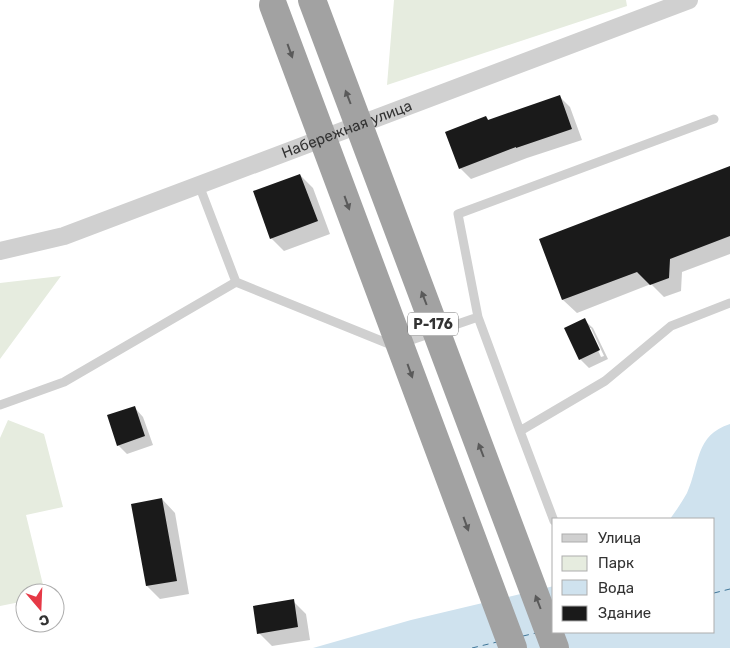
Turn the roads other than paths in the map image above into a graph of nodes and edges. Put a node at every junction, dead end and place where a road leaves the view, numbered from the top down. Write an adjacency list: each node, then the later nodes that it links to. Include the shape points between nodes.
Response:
1 (312, 0): 14 (highway, Р-176, one-way to 1, bridge)
2 (689, 0): 5 (street, Набережная улица)
3 (273, 5): 13 (highway, Р-176, one-way to 13, bridge)
4 (714, 119): 9 (lane, via 458,214)
5 (199, 185): 6 (street, Набережная улица, via 64,236); 7 (lane)
6 (0, 251)
7 (236, 282): 9 (lane, via 394,346); 10 (lane, via 64,382)
8 (730, 303): 11 (lane, via 671,326 605,382)
9 (478, 317): 11 (lane)
10 (0, 405)
11 (520, 431): 12 (lane)
12 (553, 518)
13 (513, 648)
14 (555, 648)

